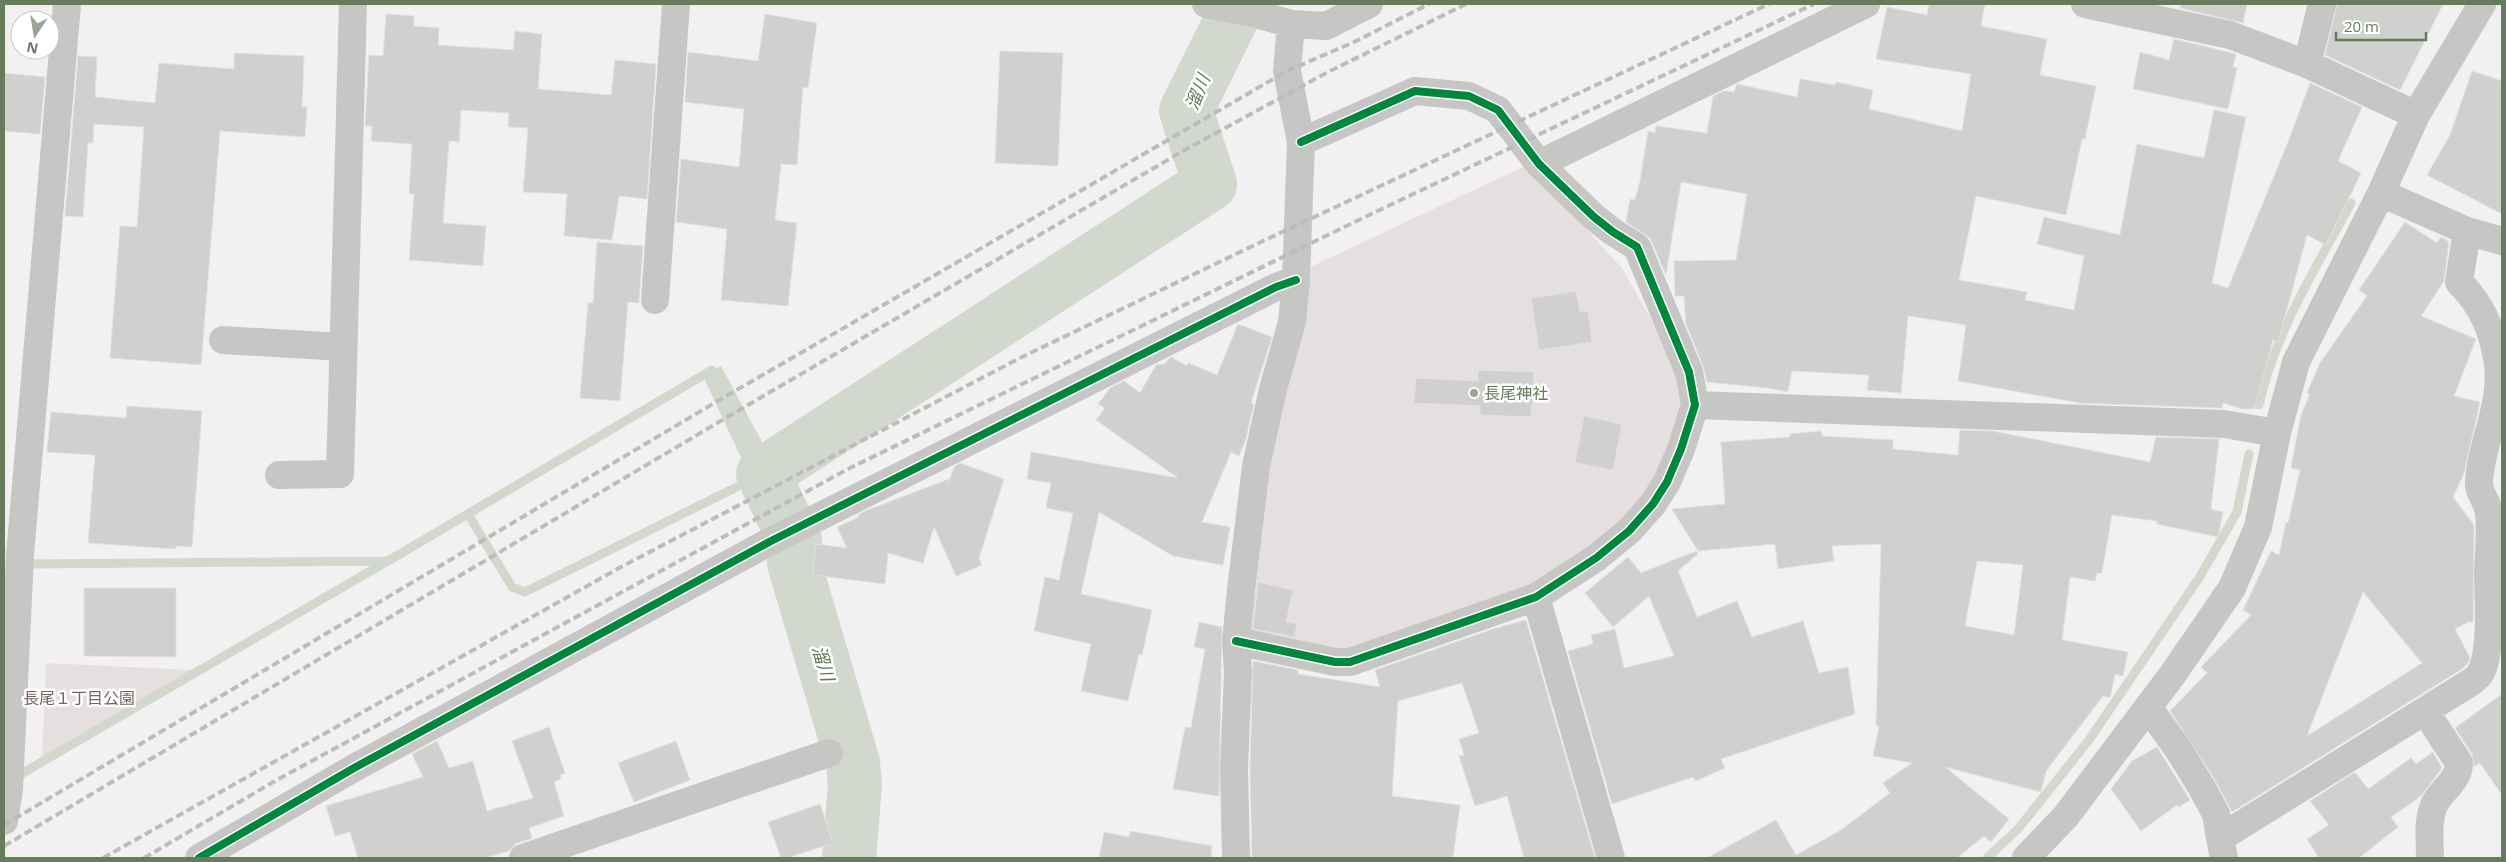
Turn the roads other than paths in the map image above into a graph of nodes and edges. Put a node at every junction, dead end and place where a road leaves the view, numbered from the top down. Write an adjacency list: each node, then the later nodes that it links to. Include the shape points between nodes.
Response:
1 (67, 4): 26 (street)
2 (353, 4): 21 (street)
3 (676, 4): 19 (street)
4 (1369, 4): 10 (street, via 1326,26)
5 (1866, 4): 14 (street)
6 (2085, 4): 9 (street)
7 (2322, 4): 11 (street)
8 (2482, 4): 12 (street)
9 (2121, 8): 11 (street, via 2230,35)
10 (1252, 11): 13 (street, via 1287,71)
11 (2307, 64): 12 (street)
12 (2416, 115): 15 (street)
13 (1301, 142): 14 (street, via 1415,91 1460,95 1498,110); 18 (street)
14 (1539, 164): 22 (street, via 1594,217 1638,247 1688,372)
15 (2381, 193): 16 (street); 23 (street, via 2296,362)
16 (2467, 231): 17 (street); 25 (street, via 2459,282 2472,295 2486,318 2497,359 2497,404 2479,484)
17 (2502, 241)
18 (1296, 280): 28 (street, via 1292,322 1256,466); 35 (street, via 771,541 354,768)
19 (655, 300)
20 (223, 340): 21 (street)
21 (344, 346): 24 (street, via 340,474)
22 (1696, 405): 23 (street, via 2224,424); 27 (street, via 1671,474 1653,504 1629,531 1596,558)
23 (2277, 433): 29 (street, via 2258,527 2232,588)
24 (279, 475)
25 (2498, 515): 30 (street, via 2483,668 2477,678)
26 (12, 555): 32 (street)
27 (1536, 597): 28 (street, via 1350,662 1335,662); 38 (street)
28 (1236, 641): 37 (street)
29 (2148, 708): 34 (street, via 2178,749 2216,814); 39 (street, via 2066,816)
30 (2425, 711): 34 (street); 40 (street, via 2459,763 2459,772 2435,804 2430,826)
31 (829, 753): 36 (street)
32 (6, 791): 33 (street)
33 (4, 821)
34 (2222, 848)
35 (199, 858)
36 (523, 858)
37 (1236, 858)
38 (1612, 858)
39 (2026, 858)
40 (2430, 858)

